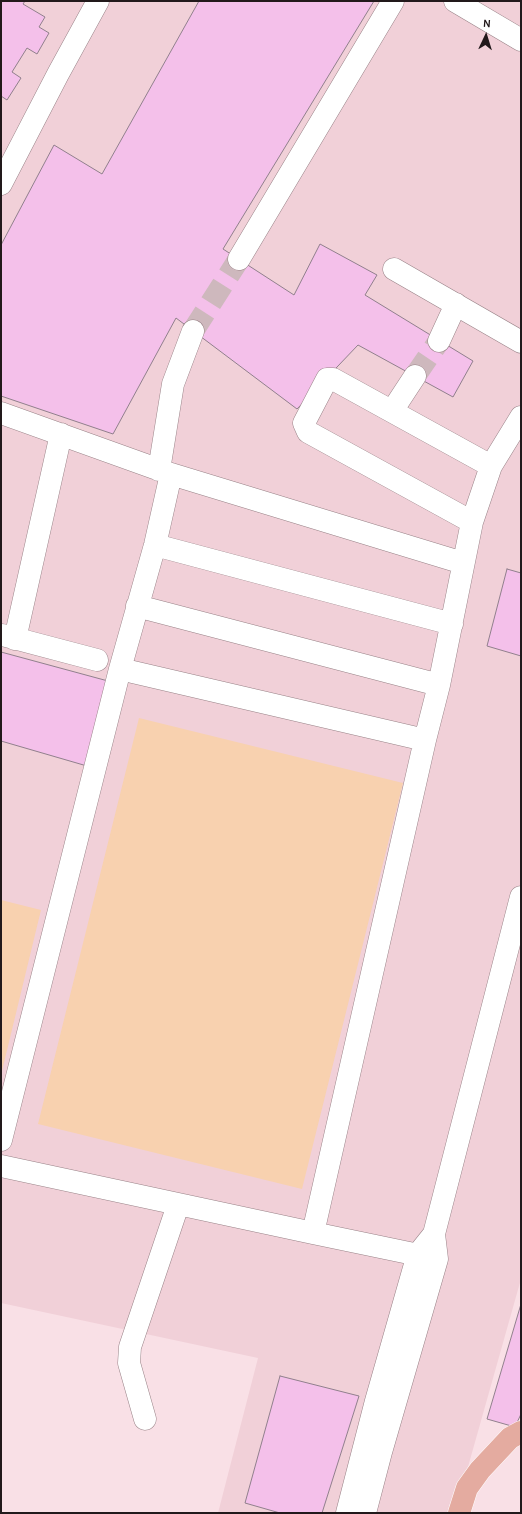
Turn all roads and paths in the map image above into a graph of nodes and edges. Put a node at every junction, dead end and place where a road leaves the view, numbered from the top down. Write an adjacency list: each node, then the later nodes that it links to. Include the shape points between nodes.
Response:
1 (98, 1): 5 (street)
2 (393, 1): 6 (street)
3 (455, 1): 4 (street)
4 (521, 40)
5 (1, 184)
6 (238, 259)
7 (394, 269): 8 (street)
8 (456, 304): 10 (street); 11 (street)
9 (193, 331): 18 (street, via 172,384)
10 (438, 340)
11 (521, 342)
12 (415, 376): 13 (street)
13 (392, 411): 17 (street); 19 (street, via 329,379 304,425 308,432)
14 (1, 413): 16 (street)
15 (521, 416): 17 (street)
16 (61, 434): 18 (street); 24 (street)
17 (491, 466): 19 (street)
18 (165, 472): 20 (street); 21 (street)
19 (472, 522): 21 (street)
20 (155, 544): 22 (street); 23 (street)
21 (463, 563): 23 (street)
22 (137, 606): 26 (street); 27 (street)
23 (452, 624): 27 (street)
24 (8, 637): 25 (street)
25 (97, 660)
26 (120, 669): 28 (street); 30 (street)
27 (439, 685): 28 (street)
28 (425, 740): 33 (street)
29 (521, 897): 34 (street)
30 (1, 1140)
31 (1, 1166): 32 (street)
32 (178, 1205): 33 (street); 35 (street, via 130,1347 129,1364)
33 (313, 1233): 34 (street)
34 (428, 1257): 37 (street, via 376,1401); 38 (street)
35 (145, 1419)
36 (521, 1432): 39 (main road, via 510,1438 480,1470 467,1488)
37 (346, 1513)
38 (365, 1513)
39 (459, 1513)

